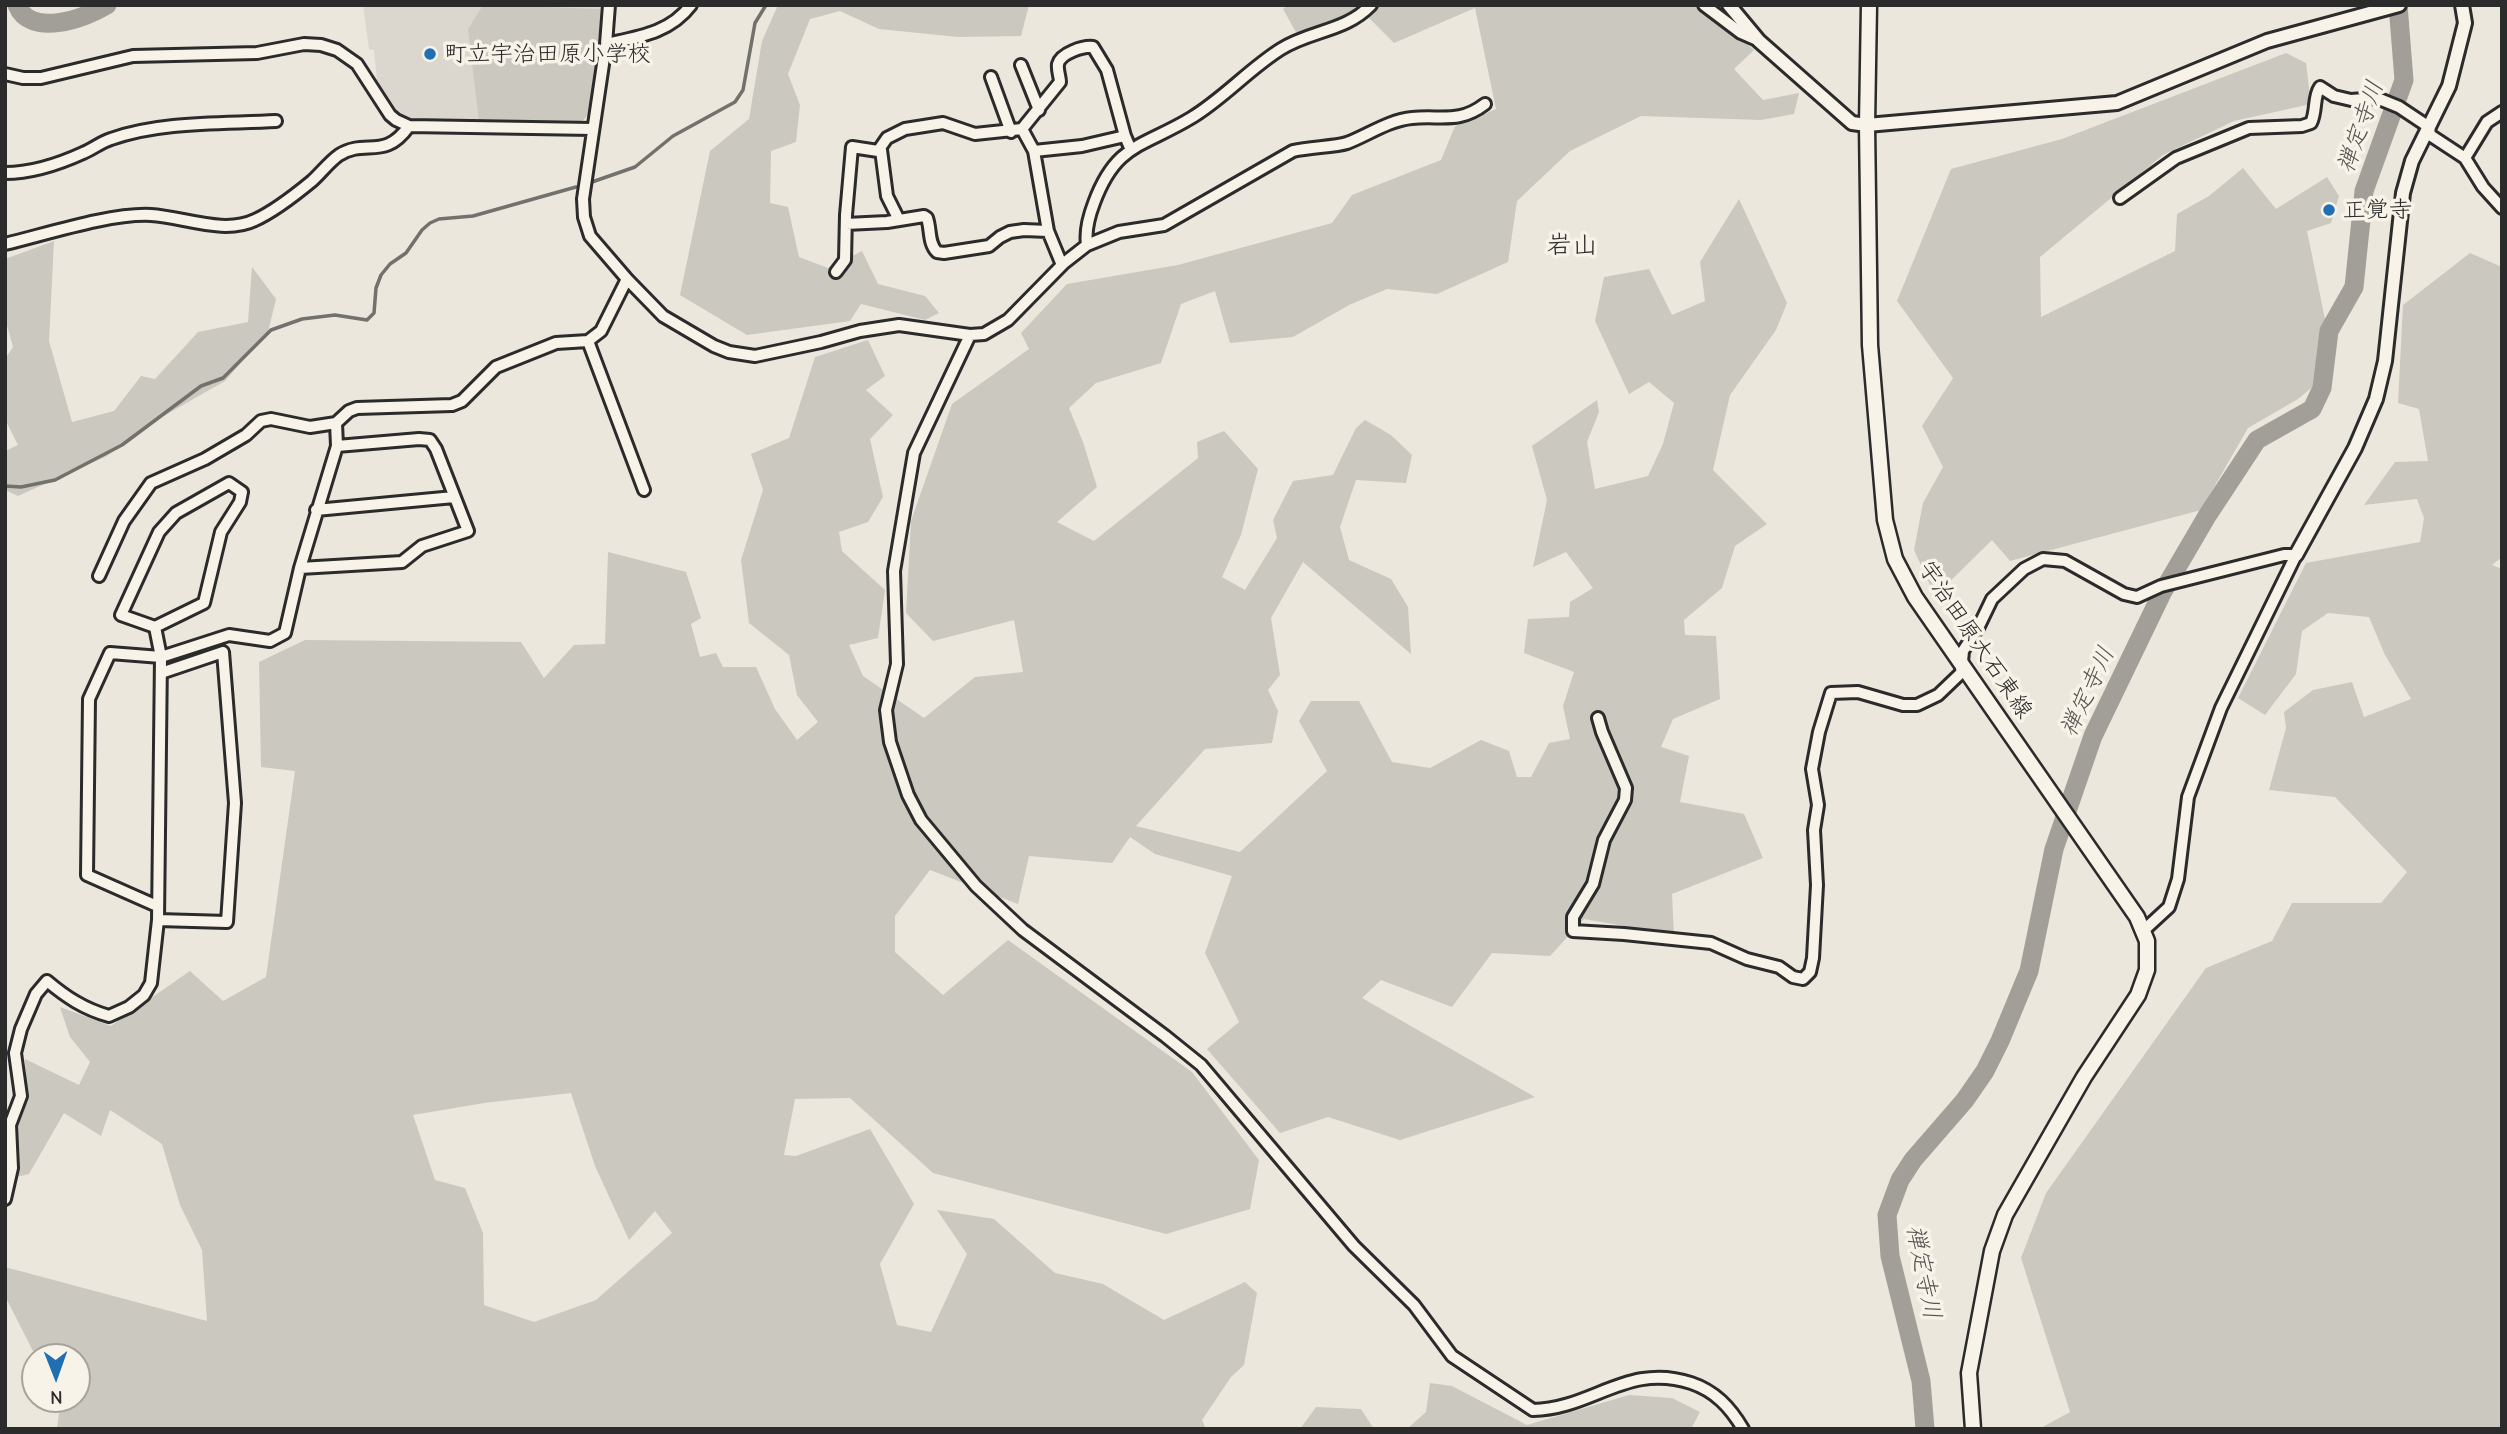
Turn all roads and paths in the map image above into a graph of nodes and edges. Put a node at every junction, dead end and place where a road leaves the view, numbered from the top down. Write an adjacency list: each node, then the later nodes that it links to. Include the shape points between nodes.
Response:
1 (609, 5): 10 (street)
2 (691, 5): 10 (street, via 661,31)
3 (1371, 5): 25 (street, via 1358,19 1282,48 1192,118)
4 (1704, 5): 9 (street)
5 (1729, 5): 9 (street)
6 (1869, 5): 18 (main road, 宇治田原大石東線)
7 (2399, 5): 18 (street, via 2256,45 2117,103)
8 (2462, 5): 20 (street, via 2465,23 2449,86)
9 (1759, 41): 18 (street, via 1852,123)
10 (606, 44): 21 (street)
11 (1021, 65): 15 (street)
12 (5, 74): 19 (street, via 41,78 134,56 257,53 321,45 357,64 390,115)
13 (991, 77): 22 (street)
14 (1485, 104): 35 (street, via 1460,116 1412,118 1345,144 1293,151 1164,225 1119,232)
15 (1040, 110): 22 (street); 23 (street, via 1060,82 1060,60 1093,47 1107,70)
16 (2502, 112): 27 (street, via 2487,121)
17 (276, 121): 28 (street, via 134,133 48,166)
18 (1867, 125): 51 (main road, 宇治田原大石東線, via 1870,345 1885,520 1895,559 1915,597)
19 (409, 126): 21 (street); 34 (street, via 388,146 338,156 309,183 254,221 233,227 150,215 121,217)
20 (2429, 127): 27 (street, via 2430,135); 29 (street, via 2377,98 2351,100 2320,87 2311,122 2249,128 2176,158); 46 (street, via 2403,193 2376,399 2355,448)
21 (593, 129): 38 (street, via 584,217 590,236)
22 (1016, 131): 24 (street, via 970,134 943,123 897,131); 26 (street)
23 (1125, 136): 25 (street); 26 (street)
24 (881, 150): 31 (street, via 887,196); 32 (street, via 852,147)
25 (1131, 150): 35 (street, via 1101,184 1092,207)
26 (1034, 151): 33 (street)
27 (2465, 158): 30 (street)
28 (5, 173)
29 (2120, 198)
30 (2502, 208)
31 (899, 220): 32 (street); 33 (street, via 928,218 932,247 944,253 989,247 1010,232)
32 (846, 224): 37 (street, via 845,260)
33 (1048, 231): 36 (street)
34 (5, 244)
35 (1087, 245): 36 (street)
36 (1062, 265): 39 (street, via 1008,320 984,334)
37 (836, 272)
38 (627, 279): 39 (street, via 663,316 729,352 755,356 898,325); 40 (street, via 601,331)
39 (970, 335): 58 (street, via 914,453 894,570 897,664 886,710 895,755 921,820 976,886 1023,930 1201,1065 1354,1246 1414,1305 1452,1356 1532,1410 1568,1405 1637,1378 1676,1378 1714,1393)
40 (588, 341): 41 (street, via 556,342 496,367 453,405 357,408); 43 (street)
41 (335, 423): 42 (street); 48 (street, via 310,427 271,419 261,422 205,459 151,483 124,521)
42 (337, 446): 44 (street, via 430,440); 45 (street)
43 (644, 489)
44 (454, 497): 45 (street); 47 (street, via 468,531 422,546 401,562)
45 (316, 510): 47 (street)
46 (2296, 555): 51 (street, via 2187,579 2137,597 2065,561 2043,559 2024,569 1992,599 1963,651); 56 (street, via 2221,708 2188,797 2178,879 2169,907)
47 (300, 568): 50 (street, via 285,633 270,641 229,635)
48 (99, 576)
49 (155, 627): 49 (street, via 204,603 221,532 240,502 242,492 236,486 229,483 176,513 159,532 121,615); 50 (street)
50 (161, 657): 52 (street); 54 (street, via 110,653 89,698 87,875)
51 (1962, 664): 53 (street, via 1961,673 1938,695 1917,705 1858,692 1831,693 1812,769 1818,805 1814,830 1817,885 1813,958 1803,979 1711,943 1573,931 1573,917 1593,884 1604,840 1625,800 1626,788); 56 (main road, 宇治田原大石東線)
52 (161, 673): 54 (street); 55 (street, via 223,652 235,803 227,922)
53 (1598, 718)
54 (158, 906): 55 (street)
55 (158, 920): 57 (street, via 152,983 129,1007 109,1016 89,1010 47,981 36,994 15,1053 21,1096 10,1125 12,1168)
56 (2143, 931): 59 (main road, 宇治田原大石東線, via 2147,970 2138,995 2053,1130 2005,1215 1992,1251 1969,1373)
57 (5, 1199)
58 (1743, 1429)
59 (1973, 1429)

